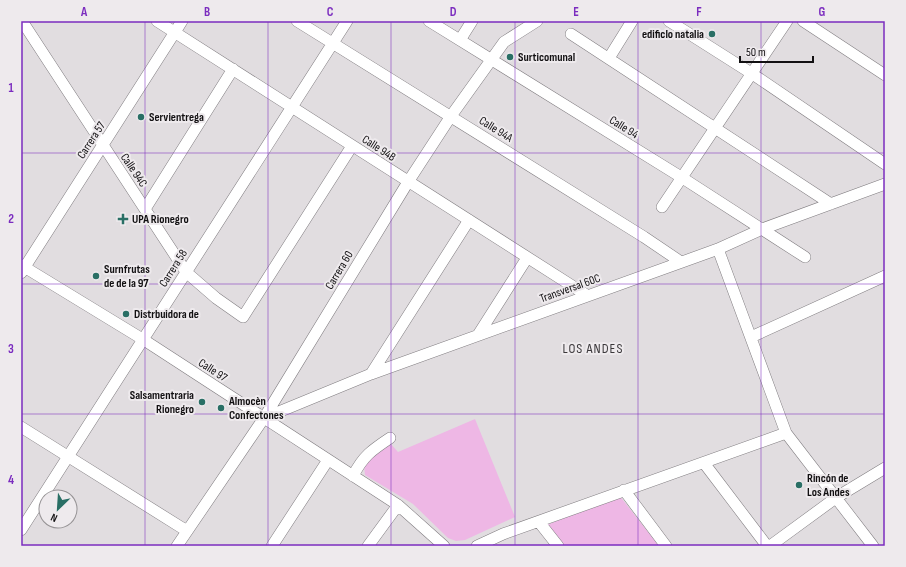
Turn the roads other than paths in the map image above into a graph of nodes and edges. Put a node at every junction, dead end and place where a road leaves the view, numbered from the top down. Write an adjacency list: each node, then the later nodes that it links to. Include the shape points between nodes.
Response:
1 (22, 21): 25 (street, Calle 94C)
2 (157, 21): 13 (street, Calle 94B)
3 (182, 21): 13 (street, Carrera 57)
4 (296, 21): 16 (street, Calle 94A)
5 (347, 21): 16 (street, Carrera 58)
6 (429, 21): 15 (street, Calle 94)
7 (472, 21): 15 (street)
8 (536, 21): 18 (street, Carrera 60, via 504,42)
9 (632, 21): 17 (street)
10 (669, 21): 20 (street)
11 (787, 21): 20 (street)
12 (803, 21): 21 (street)
13 (175, 32): 19 (street, Calle 94B); 25 (street, Carrera 57)
14 (571, 34): 17 (street)
15 (460, 40): 18 (street, Calle 94)
16 (333, 43): 22 (street, Carrera 58); 23 (street, Calle 94A)
17 (609, 58): 24 (street)
18 (490, 60): 23 (street, Carrera 60); 28 (street, Calle 94)
19 (233, 69): 22 (street, Calle 94B); 33 (street)
20 (751, 73): 24 (street); 27 (street)
21 (885, 75)
22 (292, 107): 26 (street, Calle 94B); 41 (street, Carrera 58)
23 (451, 116): 29 (street, Carrera 60); 39 (street, Calle 94A)
24 (715, 127): 28 (street); 31 (street)
25 (102, 146): 33 (street, Calle 94C); 40 (street, Carrera 57)
26 (352, 146): 29 (street, Calle 94B); 41 (street, Calle 94C, via 243,317)
27 (885, 164)
28 (681, 177): 32 (street); 35 (street, Calle 94)
29 (408, 182): 34 (street, Calle 94B); 48 (street, Carrera 60)
30 (885, 184): 31 (street, Transversal 60C)
31 (831, 204): 35 (street, Transversal 60C)
32 (662, 207)
33 (145, 210): 41 (street, Calle 94C)
34 (468, 220): 38 (street, Calle 94B); 47 (street)
35 (762, 229): 36 (street, Transversal 60C); 37 (street, Calle 94)
36 (718, 248): 39 (street, Transversal 60C); 45 (street)
37 (805, 257)
38 (527, 258): 43 (street, Calle 94B); 44 (street)
39 (681, 262): 43 (street, Transversal 60C)
40 (22, 268): 46 (street, Calle 97)
41 (186, 272): 46 (street, Carrera 58)
42 (885, 276): 45 (street)
43 (588, 296): 44 (street, Transversal 60C)
44 (478, 335): 47 (street, Transversal 60C)
45 (751, 336): 50 (street)
46 (144, 340): 48 (street, Calle 97); 52 (street, Carrera 58)
47 (372, 374): 48 (street, Transversal 60C)
48 (264, 418): 53 (street, Calle 97); 62 (street, Carrera 60)
49 (21, 427): 52 (street)
50 (786, 433): 54 (street); 58 (street)
51 (390, 438): 56 (street, via 371,450 360,462)
52 (69, 457): 61 (street, Carrera 58); 62 (street)
53 (328, 460): 56 (street, Calle 97); 64 (street)
54 (704, 463): 57 (street); 70 (street)
55 (885, 468): 58 (street)
56 (353, 476): 59 (street, Calle 97)
57 (624, 490): 60 (street); 69 (street)
58 (837, 497): 70 (street); 71 (street)
59 (398, 505): 65 (street); 66 (street, Calle 97)
60 (539, 522): 67 (street, via 502,534); 68 (street)
61 (21, 530)
62 (187, 531): 63 (street, Carrera 60)
63 (177, 546)
64 (272, 546)
65 (368, 546)
66 (444, 546)
67 (477, 546)
68 (558, 546)
69 (666, 546)
70 (768, 546)
71 (874, 546)

